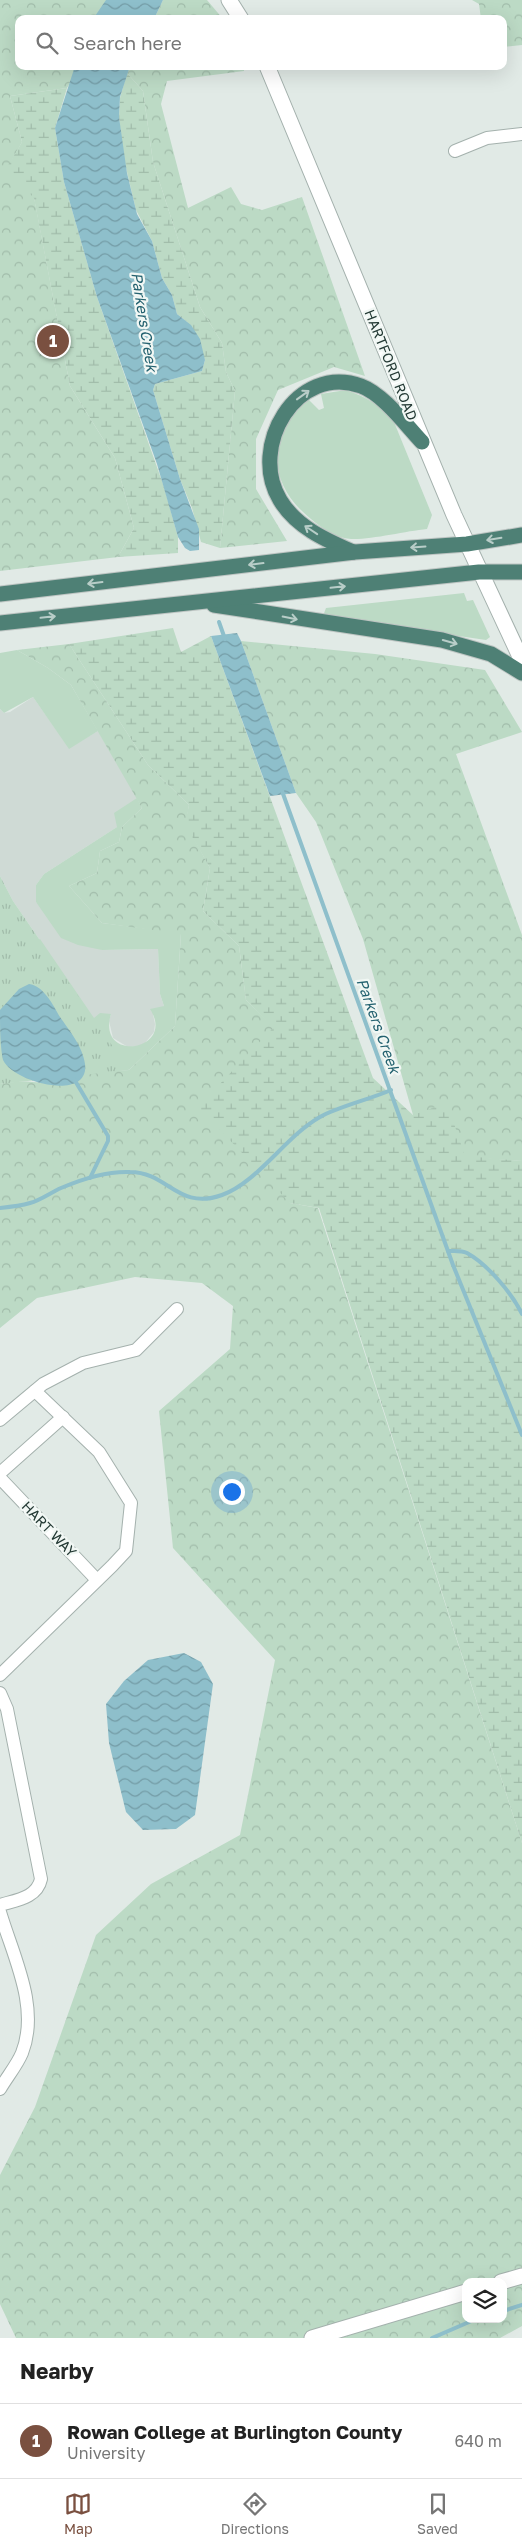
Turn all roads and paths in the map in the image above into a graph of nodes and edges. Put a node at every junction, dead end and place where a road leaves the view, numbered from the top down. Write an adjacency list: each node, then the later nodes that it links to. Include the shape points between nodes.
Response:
1 (229, 0): 2 (street)
2 (238, 15)
3 (269, 70): 6 (street, HARTFORD ROAD)
4 (522, 134): 5 (street, via 487,138)
5 (455, 151)
6 (422, 442): 8 (street, HARTFORD ROAD); 9 (highway, one-way to 6, via 307,528 280,500 268,461 278,422 308,391 327,384 346,383 362,387 388,405)
7 (522, 535): 8 (highway, one-way to 8)
8 (466, 544): 9 (highway, one-way to 9); 10 (street, HARTFORD ROAD)
9 (355, 552): 12 (highway, one-way to 12)
10 (479, 572): 11 (highway); 13 (highway, one-way to 10); 15 (street, HARTFORD ROAD)
11 (522, 572)
12 (0, 594)
13 (190, 602): 14 (highway, one-way to 13); 16 (highway, one-way to 16, via 442,640 491,654)
14 (0, 623)
15 (522, 661)
16 (522, 673)
17 (177, 1309): 18 (street, via 136,1350 84,1363)
18 (35, 1391): 19 (street); 20 (street)
19 (63, 1417): 21 (street); 23 (street, via 99,1452 131,1503 126,1550)
20 (0, 1420)
21 (0, 1473)
22 (0, 1478): 23 (street, HART WAY)
23 (97, 1580): 24 (street)
24 (0, 1675)
25 (0, 1693): 26 (street, via 7,1709 41,1879 33,1894)
26 (0, 1905)
27 (0, 1912): 28 (street, via 28,2005 28,2028 21,2053)
28 (0, 2089)
29 (522, 2276): 30 (street)
30 (507, 2280)
31 (462, 2293): 32 (street)
32 (312, 2338)

